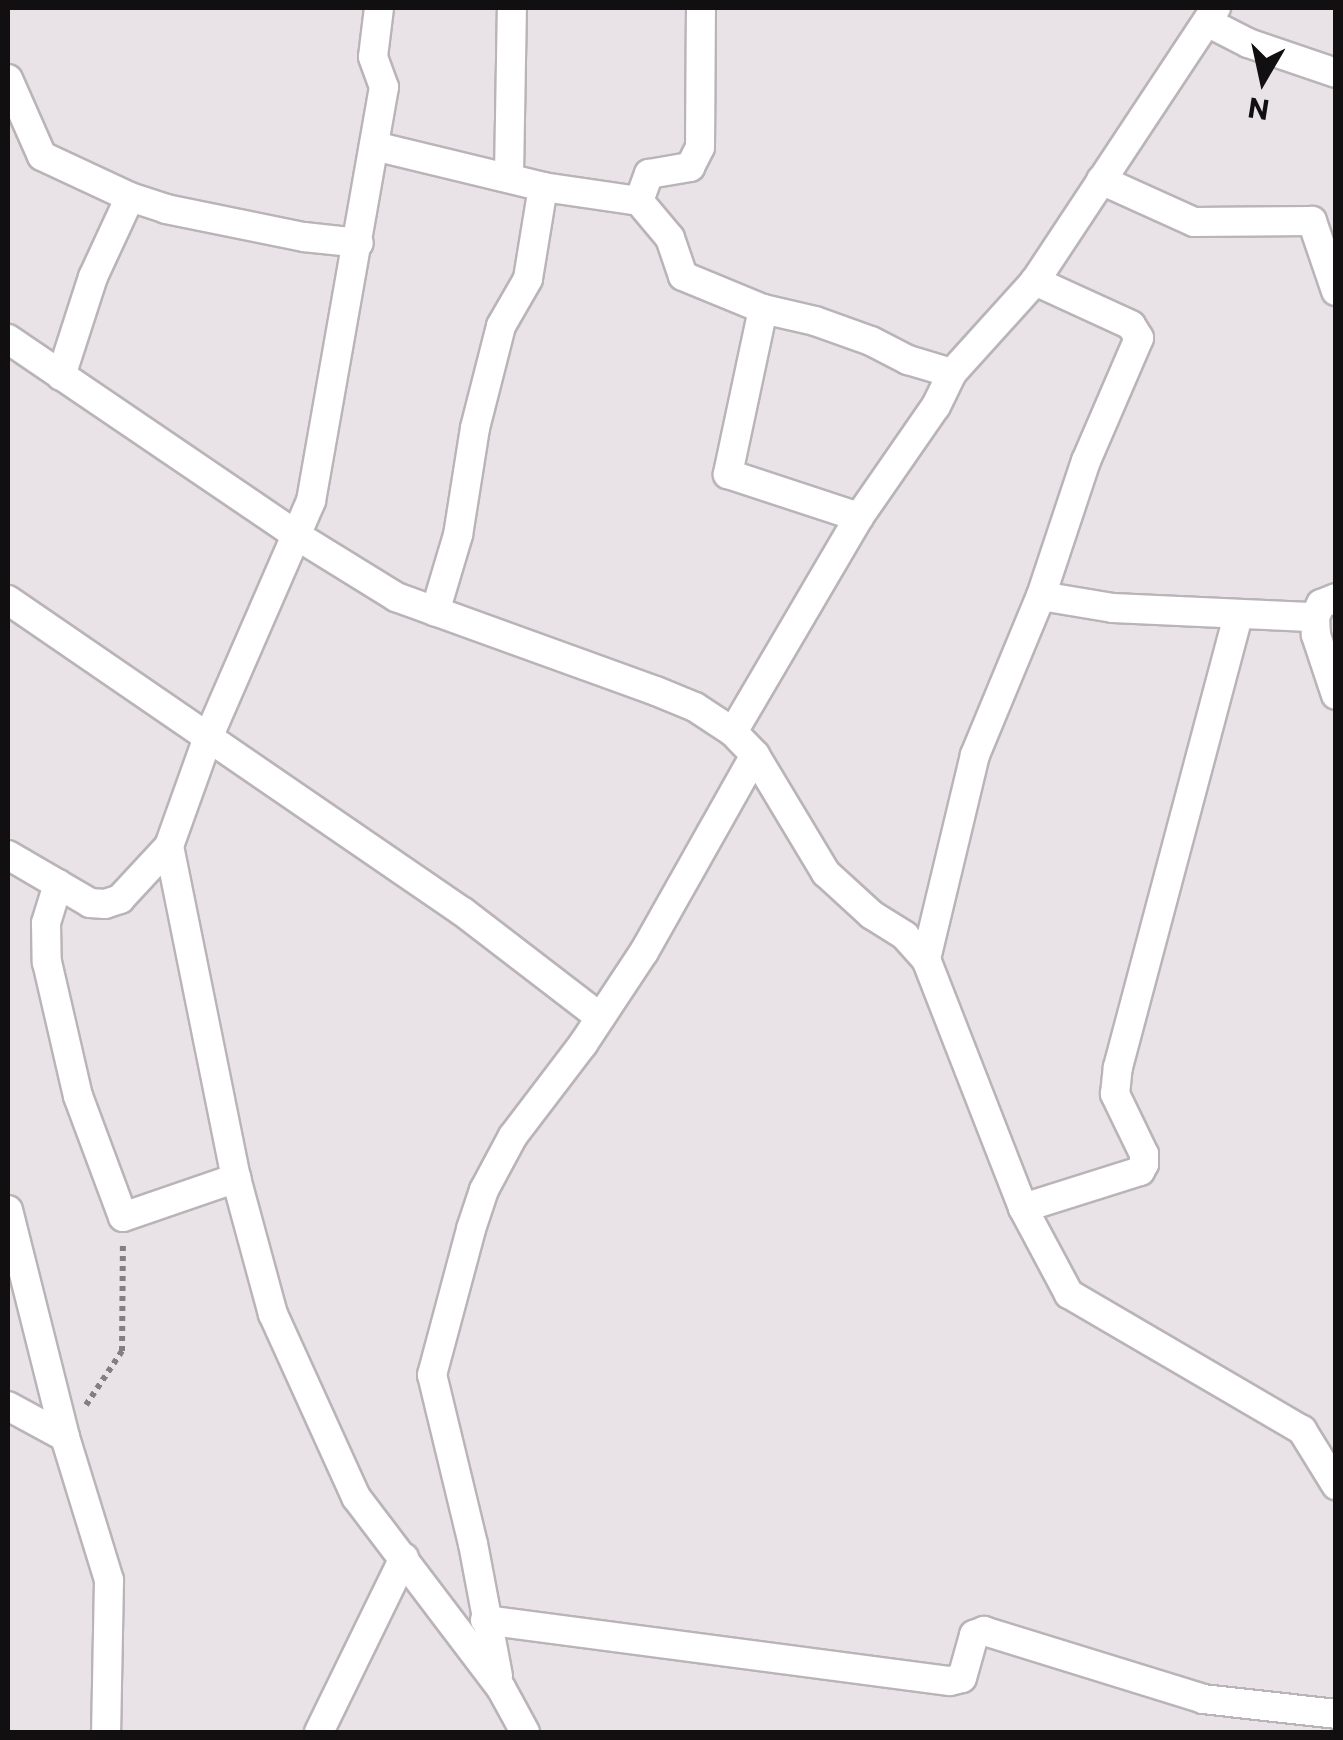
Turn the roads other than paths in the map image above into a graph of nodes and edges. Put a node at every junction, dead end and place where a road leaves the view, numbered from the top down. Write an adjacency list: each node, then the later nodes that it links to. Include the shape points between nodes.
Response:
1 (378, 8): 7 (street, via 373,56 384,86)
2 (512, 8): 8 (street)
3 (701, 8): 12 (street, via 700,147 690,167 649,174)
4 (1212, 15): 5 (street, via 1248,43); 9 (street)
5 (1336, 73)
6 (8, 79): 11 (street, via 42,156)
7 (374, 146): 8 (street, via 450,168); 14 (street)
8 (508, 175): 10 (street)
9 (1101, 180): 13 (street, via 1194,222); 15 (street)
10 (543, 186): 12 (street); 26 (street, via 528,279 501,326 458,535)
11 (130, 196): 14 (street, via 166,209); 20 (street, via 93,277)
12 (639, 201): 17 (street, via 670,238 683,276)
13 (1324, 217): 16 (street)
14 (359, 243): 22 (street)
15 (1035, 281): 19 (street); 23 (street, via 1131,325 1140,338 1086,461)
16 (1336, 291)
17 (762, 309): 19 (street, via 829,326); 21 (street, via 728,474)
18 (8, 339): 20 (street)
19 (952, 373): 21 (street)
20 (61, 376): 22 (street)
21 (859, 517): 29 (street)
22 (299, 537): 26 (street, via 396,597); 30 (street)
23 (1041, 596): 27 (street); 35 (street, via 975,755)
24 (8, 600): 30 (street)
25 (1326, 608): 27 (street); 28 (street, via 1316,635)
26 (435, 612): 29 (street, via 656,691)
27 (1238, 616): 38 (street, via 1118,1067 1114,1094 1144,1164 1140,1171)
28 (1336, 695)
29 (732, 732): 31 (street)
30 (207, 740): 32 (street); 36 (street, via 463,912)
31 (755, 755): 35 (street, via 826,873); 36 (street)
32 (168, 846): 34 (street, via 120,899 90,903); 37 (street)
33 (8, 855): 34 (street)
34 (58, 884): 37 (street, via 46,923 46,962 78,1096 123,1217)
35 (926, 959): 38 (street)
36 (600, 1018): 44 (street, via 513,1136 484,1190 432,1374)
37 (236, 1178): 43 (street, via 273,1314 356,1497)
38 (1023, 1208): 42 (street, via 1074,1299 1302,1430)
39 (8, 1210): 41 (street)
40 (8, 1406): 41 (street)
41 (65, 1437): 48 (street, via 109,1580)
42 (1336, 1485)
43 (404, 1558): 45 (street); 49 (street)
44 (485, 1620): 45 (street); 46 (street, via 950,1680 962,1678 974,1635 984,1630 1203,1699)
45 (501, 1688): 47 (street)
46 (1336, 1714)
47 (529, 1731)
48 (106, 1732)
49 (319, 1732)

